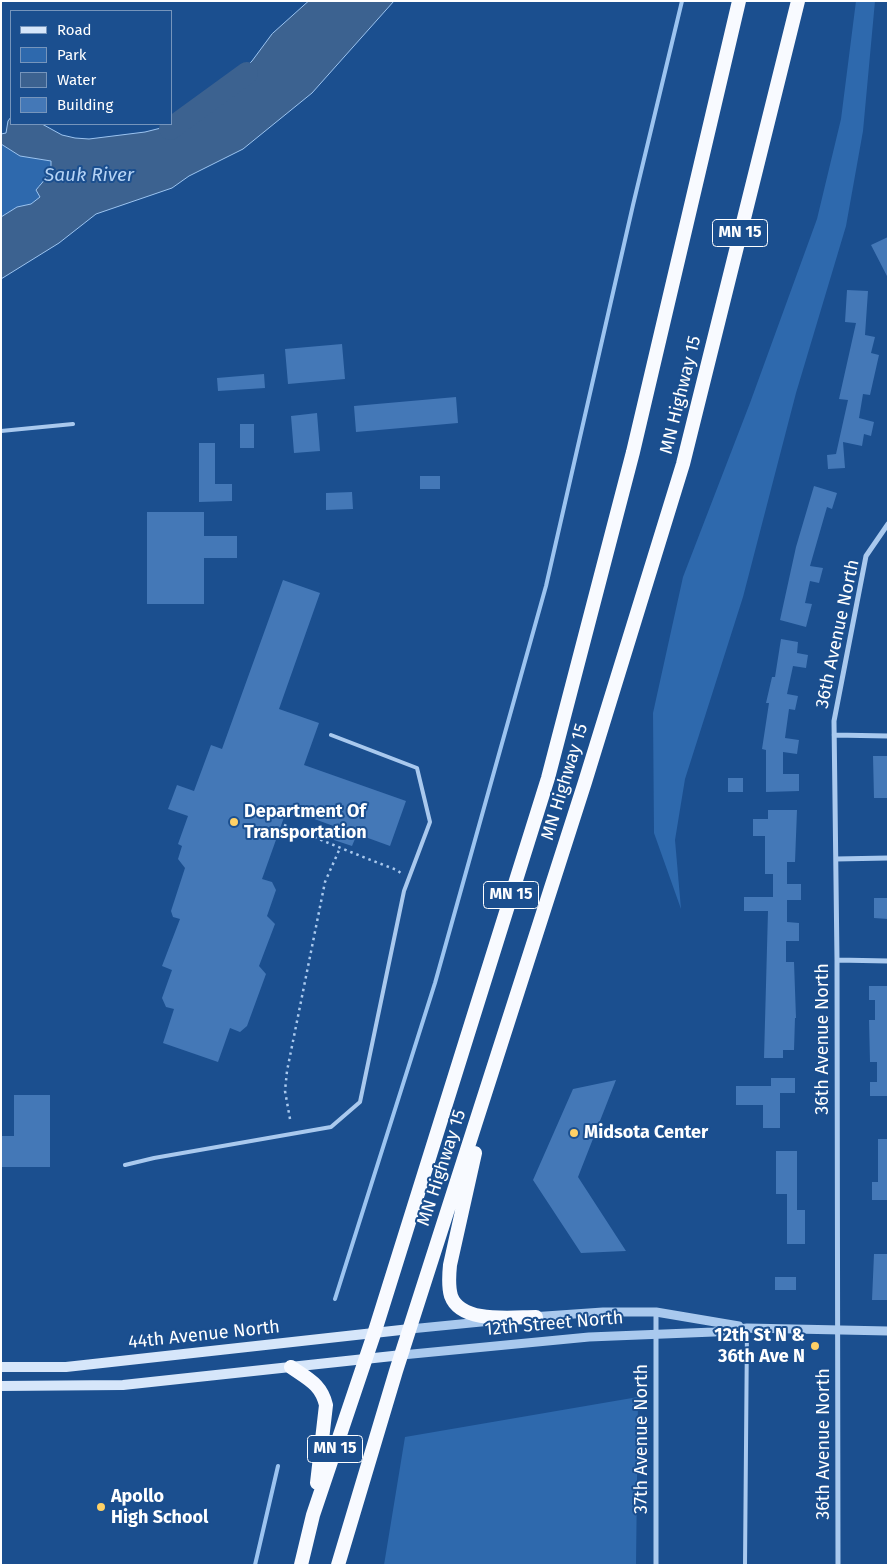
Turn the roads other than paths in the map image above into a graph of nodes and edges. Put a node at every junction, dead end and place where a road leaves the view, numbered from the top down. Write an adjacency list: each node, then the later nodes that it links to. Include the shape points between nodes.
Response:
1 (739, 1): 22 (highway, MN Highway 15 / MN 15, via 633,452 548,778)
2 (798, 1): 13 (highway, MN Highway 15 / MN 15, via 683,464)
3 (73, 424): 4 (lane)
4 (1, 431)
5 (888, 524): 7 (street, 36th Avenue North, via 866,556)
6 (331, 735): 14 (lane, via 418,768 430,822 404,891 360,1102 331,1127)
7 (834, 735): 8 (street); 10 (street, 36th Avenue North)
8 (888, 736)
9 (888, 858): 10 (street)
10 (836, 859): 11 (street, 36th Avenue North)
11 (837, 960): 12 (street); 19 (street, 36th Avenue North)
12 (888, 961)
13 (504, 1034): 16 (highway, via 448,1281 455,1304 472,1314); 18 (highway, MN Highway 15 / MN 15)
14 (125, 1165)
15 (656, 1312): 16 (street, 12th Street North); 17 (street, 12th Street North); 21 (street, 37th Avenue North)
16 (536, 1317): 18 (street, 12th Street North)
17 (747, 1328): 19 (street, 12th Street North); 21 (street, 12th Street North); 32 (lane)
18 (410, 1329): 22 (main road, 44th Avenue North); 23 (highway, MN Highway 15 / MN 15)
19 (838, 1330): 20 (street, 12th Street North); 33 (street, 36th Avenue North)
20 (888, 1331)
21 (656, 1333): 23 (street, 12th Street North, via 590,1336); 31 (street, 37th Avenue North)
22 (374, 1334): 24 (highway, MN Highway 15 / MN 15); 26 (main road, 44th Avenue North, via 66,1367)
23 (402, 1355): 24 (main road, 12th Street North); 30 (highway, MN Highway 15 / MN 15)
24 (364, 1360): 25 (main road); 28 (highway, MN Highway 15 / MN 15)
25 (291, 1367): 27 (main road, via 123,1385); 28 (highway, via 318,1387 324,1394 326,1405)
26 (1, 1368)
27 (1, 1386)
28 (313, 1515): 29 (highway, MN Highway 15 / MN 15)
29 (301, 1565)
30 (338, 1565)
31 (656, 1565)
32 (745, 1565)
33 (838, 1565)

